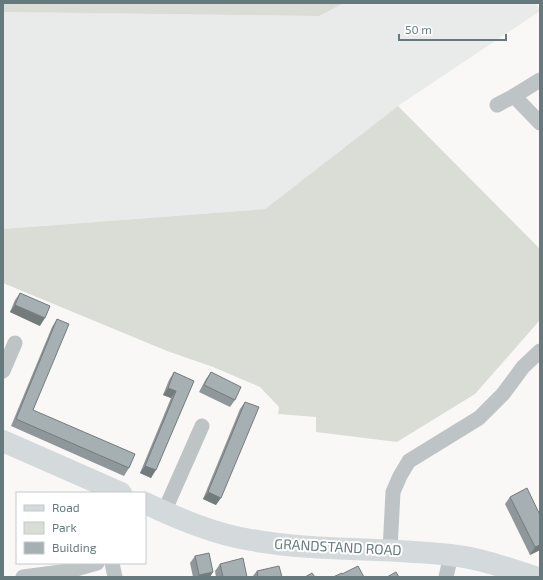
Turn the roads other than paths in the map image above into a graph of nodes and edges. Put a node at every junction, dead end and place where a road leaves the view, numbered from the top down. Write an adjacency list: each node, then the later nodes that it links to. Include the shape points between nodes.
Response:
1 (540, 80): 2 (street)
2 (514, 96): 3 (street); 4 (street)
3 (497, 105)
4 (540, 123)
5 (15, 343): 7 (street)
6 (540, 351): 12 (street, via 479,418 409,462 394,492)
7 (3, 372)
8 (202, 426): 11 (street)
9 (3, 441): 10 (street)
10 (115, 492)
11 (154, 508): 12 (street, GRANDSTAND ROAD, via 201,527 250,540 280,545)
12 (390, 550): 13 (street, GRANDSTAND ROAD)
13 (451, 555): 18 (street); 19 (street, GRANDSTAND ROAD, via 490,563)
14 (93, 564): 16 (street)
15 (112, 564): 17 (street)
16 (23, 577)
17 (115, 577)
18 (446, 577)
19 (535, 577)

